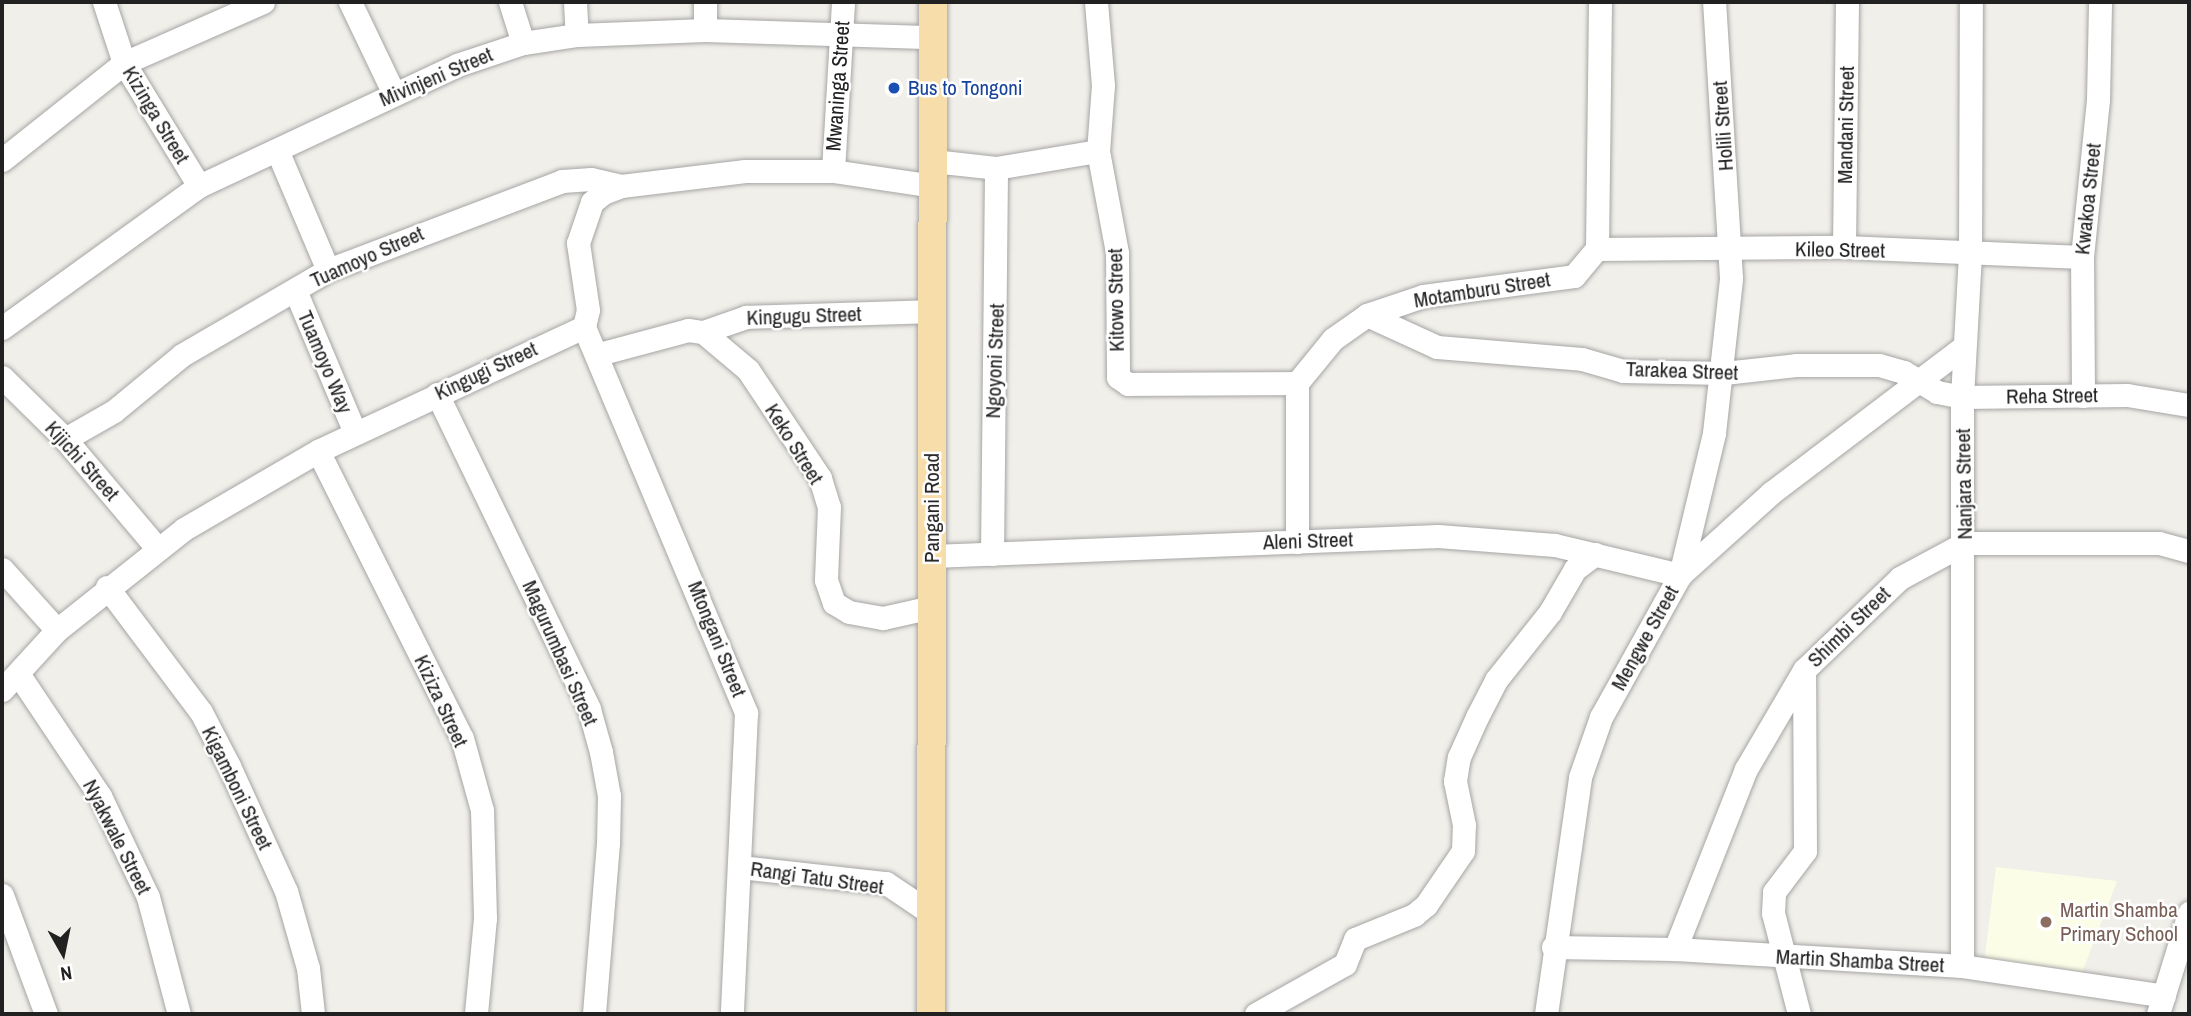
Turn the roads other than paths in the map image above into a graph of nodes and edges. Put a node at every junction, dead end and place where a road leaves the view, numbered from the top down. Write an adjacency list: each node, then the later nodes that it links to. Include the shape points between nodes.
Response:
1 (263, 2): 20 (street)
2 (350, 2): 21 (street)
3 (510, 2): 19 (street)
4 (575, 2): 17 (street)
5 (705, 2): 15 (street)
6 (843, 2): 16 (street, Mwaninga Street)
7 (933, 2): 18 (main road, Pangani Road)
8 (1096, 2): 23 (street, Kitowo Street, via 1103,85)
9 (1600, 2): 31 (street)
10 (1714, 2): 32 (street, Holili Street)
11 (1847, 2): 30 (street, Mandani Street)
12 (1971, 2): 33 (street, Nanjara Street)
13 (2101, 2): 34 (street, Kwakoa Street, via 2098,100)
14 (110, 5): 20 (street, Kizinga Street)
15 (705, 30): 16 (street, Mivinjeni Street); 17 (street, Mivinjeni Street)
16 (842, 31): 18 (street, Mivinjeni Street); 26 (street, Mwaninga Street)
17 (577, 35): 19 (street, Mivinjeni Street)
18 (933, 37): 27 (main road, Pangani Road)
19 (523, 43): 21 (street, Mivinjeni Street, via 457,65)
20 (124, 63): 24 (street); 28 (street, Kizinga Street)
21 (394, 94): 22 (street, Mivinjeni Street)
22 (278, 150): 28 (street, Mivinjeni Street); 35 (street)
23 (1098, 151): 25 (street); 47 (street, Kitowo Street, via 1117,253 1118,377 1128,384)
24 (2, 160)
25 (996, 168): 27 (street); 59 (street, Ngoyoni Street)
26 (833, 171): 27 (street); 29 (street, via 745,171)
27 (933, 174): 37 (main road, Pangani Road)
28 (199, 186): 40 (street, Mivinjeni Street)
29 (621, 186): 35 (street, Tuamoyo Street, via 591,179 562,181); 39 (street, via 592,202 582,223 578,243 589,318)
30 (1844, 247): 32 (street, Kileo Street); 33 (street, Kileo Street)
31 (1597, 249): 32 (street, Kileo Street); 38 (street, Motamburu Street, via 1574,275 1423,296)
32 (1733, 251): 44 (street, Holili Street)
33 (1970, 254): 34 (street, Kileo Street); 42 (street, Nanjara Street)
34 (2082, 257): 49 (street, Kwakoa Street, via 2079,328)
35 (328, 270): 36 (street, Tuamoyo Street)
36 (295, 290): 52 (street, Tuamoyo Way); 53 (street, Tuamoyo Street, via 182,355 114,411)
37 (933, 311): 41 (street, Kingugu Street, via 746,317); 61 (main road, Pangani Road)
38 (1367, 315): 44 (street, Tarakea Street, via 1437,347 1582,359 1623,371); 47 (street, Motamburu Street, via 1333,339)
39 (584, 327): 43 (street, Mtongani Street); 48 (street, Kingugi Street)
40 (2, 328)
41 (703, 332): 43 (street, Kingugu Street, via 688,330); 65 (street, Keko Street, via 748,370 820,478 829,507 826,579 834,603 849,612 883,618)
42 (1964, 347): 46 (street, Mengwe Street); 50 (street, Nanjara Street)
43 (598, 354): 69 (street, Mtongani Street, via 746,713)
44 (1724, 373): 46 (street, Tarakea Street, via 1866,364); 63 (street, Holili Street)
45 (2, 377): 53 (street, Kijichi Street)
46 (1918, 380): 50 (street, Reha Street, via 1937,392); 63 (street, Mengwe Street, via 1771,493)
47 (1297, 383): 55 (street)
48 (437, 394): 52 (street, Kingugi Street); 82 (street, Magurumbasi Street, via 589,709 601,752 609,796 609,831)
49 (2083, 396): 50 (street, Reha Street); 51 (street, Reha Street, via 2127,395)
50 (1962, 397): 56 (street, Nanjara Street)
51 (2189, 405)
52 (355, 433): 54 (street, Kingugi Street)
53 (65, 439): 57 (street, Kijichi Street)
54 (318, 451): 57 (street, Kingugi Street); 81 (street, Kiziza Street, via 462,738 482,810 485,918)
55 (1297, 542): 59 (street, Aleni Street); 60 (street, Aleni Street, via 1500,538)
56 (1965, 543): 58 (street, Shimbi Street, via 2159,543); 67 (street, Shimbi Street, via 1900,578); 76 (street, Nanjara Street)
57 (158, 549): 64 (street, Kingugi Street)
58 (2189, 551)
59 (992, 554): 61 (street, Aleni Street)
60 (1595, 554): 63 (street, Aleni Street); 85 (street, via 1575,569 1550,612 1496,680 1477,716 1459,757 1455,781 1464,825 1462,851 1426,905 1414,915 1355,939 1345,964)
61 (932, 556): 65 (main road, Pangani Road)
62 (2, 569): 66 (street)
63 (1680, 575): 73 (street, Mengwe Street, via 1601,718 1580,776)
64 (107, 587): 66 (street, Kingugi Street); 80 (street, Kigamboni Street, via 201,712 229,766 286,891 308,968)
65 (932, 607): 71 (main road, Pangani Road)
66 (57, 630): 68 (street, Kingugi Street)
67 (1804, 670): 74 (street, Shimbi Street, via 1746,769); 75 (street, via 1805,851 1774,892 1773,913)
68 (10, 682): 79 (street, Nyakwale Street, via 100,796 142,884)
69 (740, 867): 71 (street, Rangi Tatu Street, via 886,883); 83 (street, Mtongani Street)
70 (2, 895): 78 (street)
71 (929, 912): 84 (main road, Pangani Road)
72 (2189, 913): 77 (street)
73 (1553, 947): 74 (street, Martin Shamba Street); 86 (street, Mengwe Street)
74 (1675, 949): 75 (street, Martin Shamba Street)
75 (1784, 958): 76 (street, Martin Shamba Street); 87 (street)
76 (1962, 967): 77 (street, Martin Shamba Street)
77 (2170, 994)
78 (46, 1014)
79 (179, 1014)
80 (313, 1014)
81 (476, 1014)
82 (594, 1014)
83 (732, 1014)
84 (931, 1014)
85 (1256, 1014)
86 (1546, 1014)
87 (1799, 1014)

